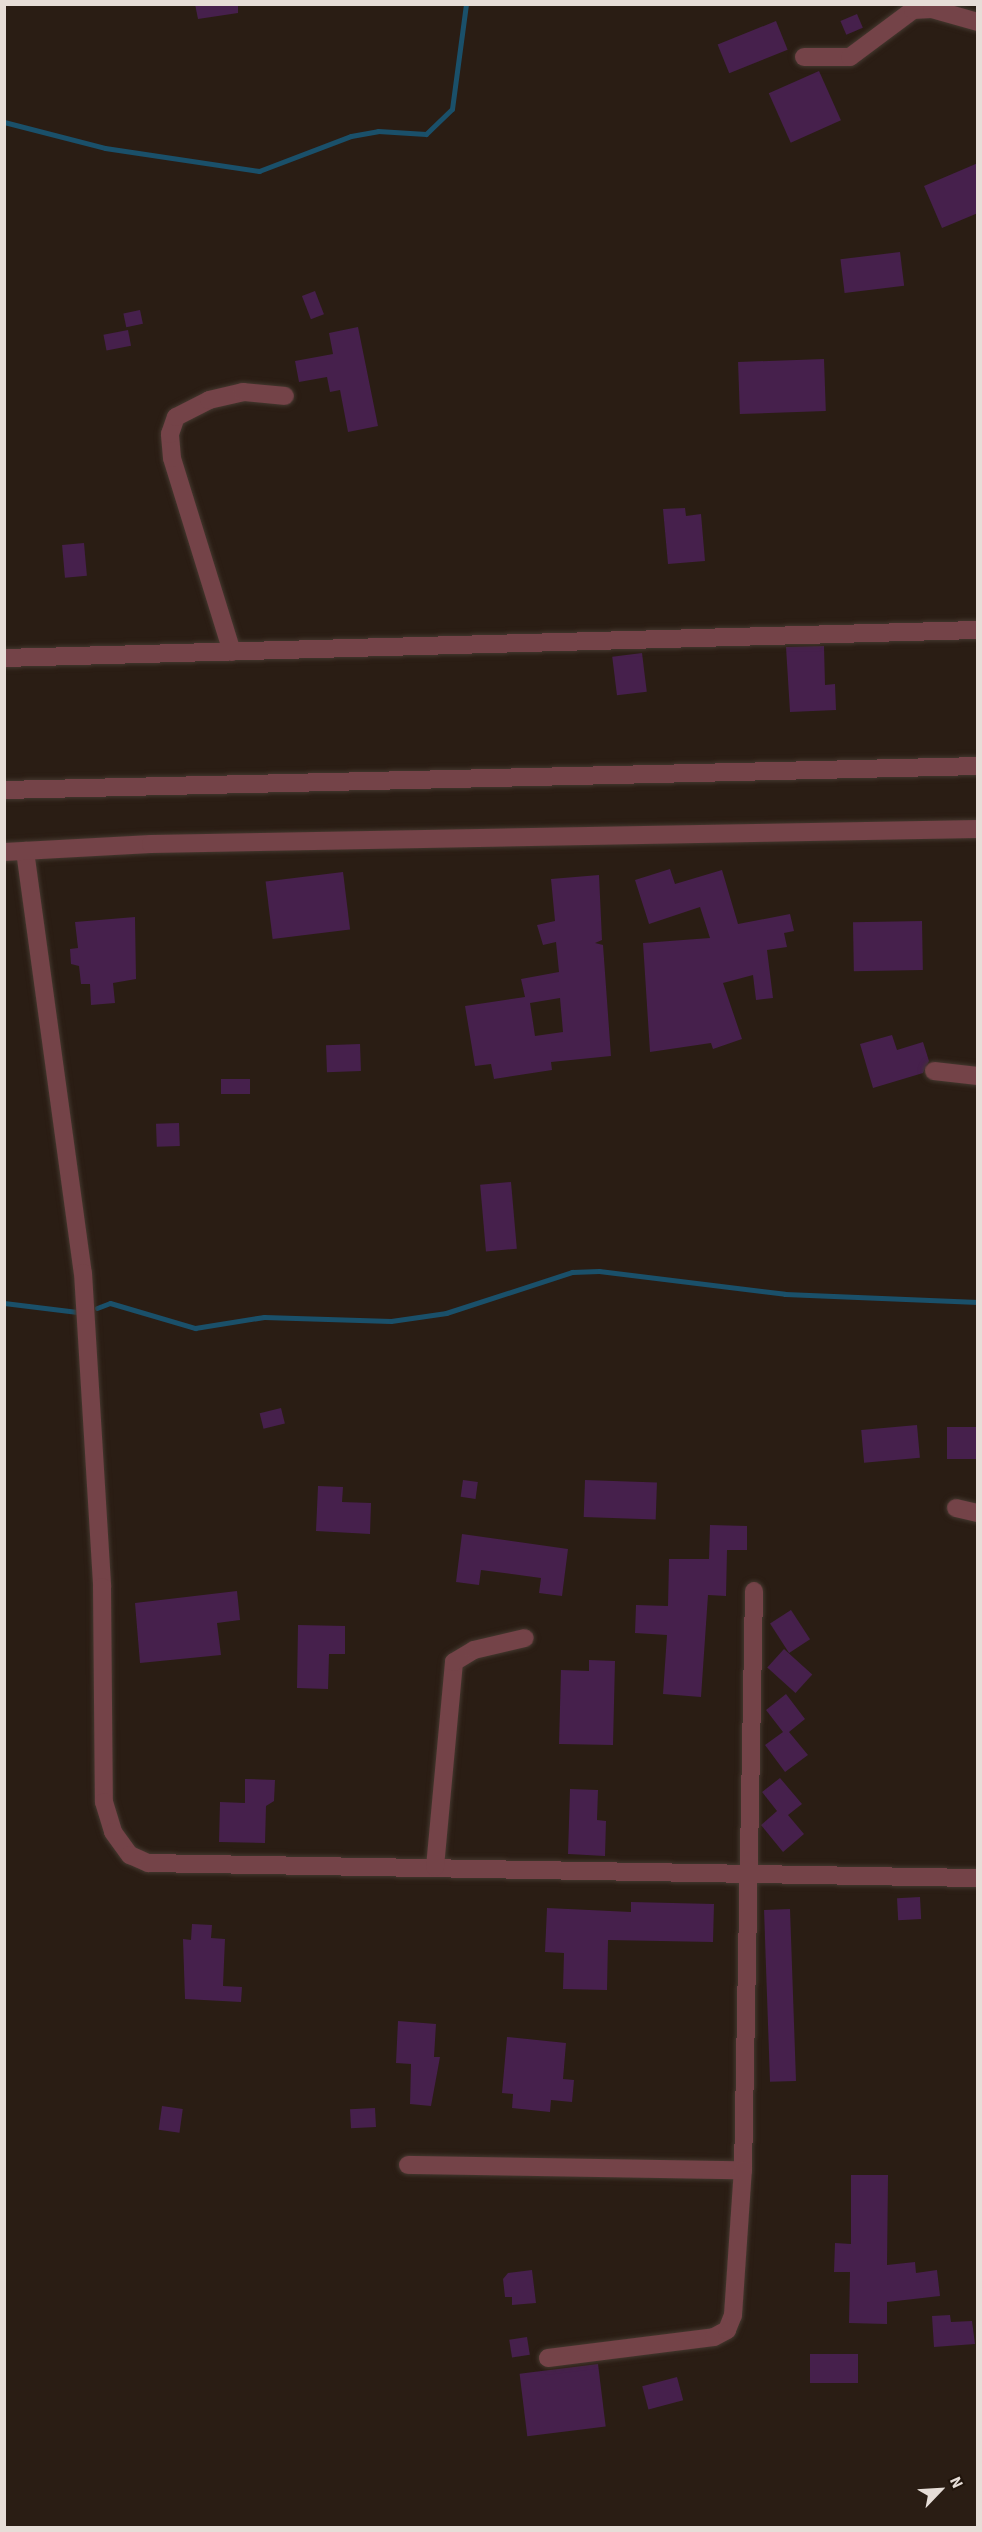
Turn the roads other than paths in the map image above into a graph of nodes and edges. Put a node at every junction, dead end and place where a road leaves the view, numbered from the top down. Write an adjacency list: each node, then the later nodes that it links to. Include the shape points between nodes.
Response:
1 (978, 22): 2 (street, via 932,9 913,10 887,24 850,57)
2 (804, 57)
3 (285, 396): 5 (street, via 243,392 208,400 176,417 170,434 172,458)
4 (978, 630): 5 (street)
5 (232, 652): 6 (street)
6 (4, 658)
7 (978, 766): 8 (street)
8 (4, 790)
9 (978, 829): 10 (street)
10 (25, 851): 11 (street); 18 (street, via 83,1273 102,1587 104,1802 113,1832 130,1855 148,1863)
11 (4, 852)
12 (934, 1071): 13 (street)
13 (978, 1076)
14 (956, 1508): 15 (street)
15 (978, 1513)
16 (754, 1590): 19 (street)
17 (525, 1638): 18 (street, via 474,1650 454,1662)
18 (435, 1867): 19 (street)
19 (748, 1875): 20 (street); 22 (street)
20 (978, 1878)
21 (408, 2165): 22 (street)
22 (742, 2170): 23 (street, via 733,2315 727,2330 714,2337)
23 (548, 2358)

